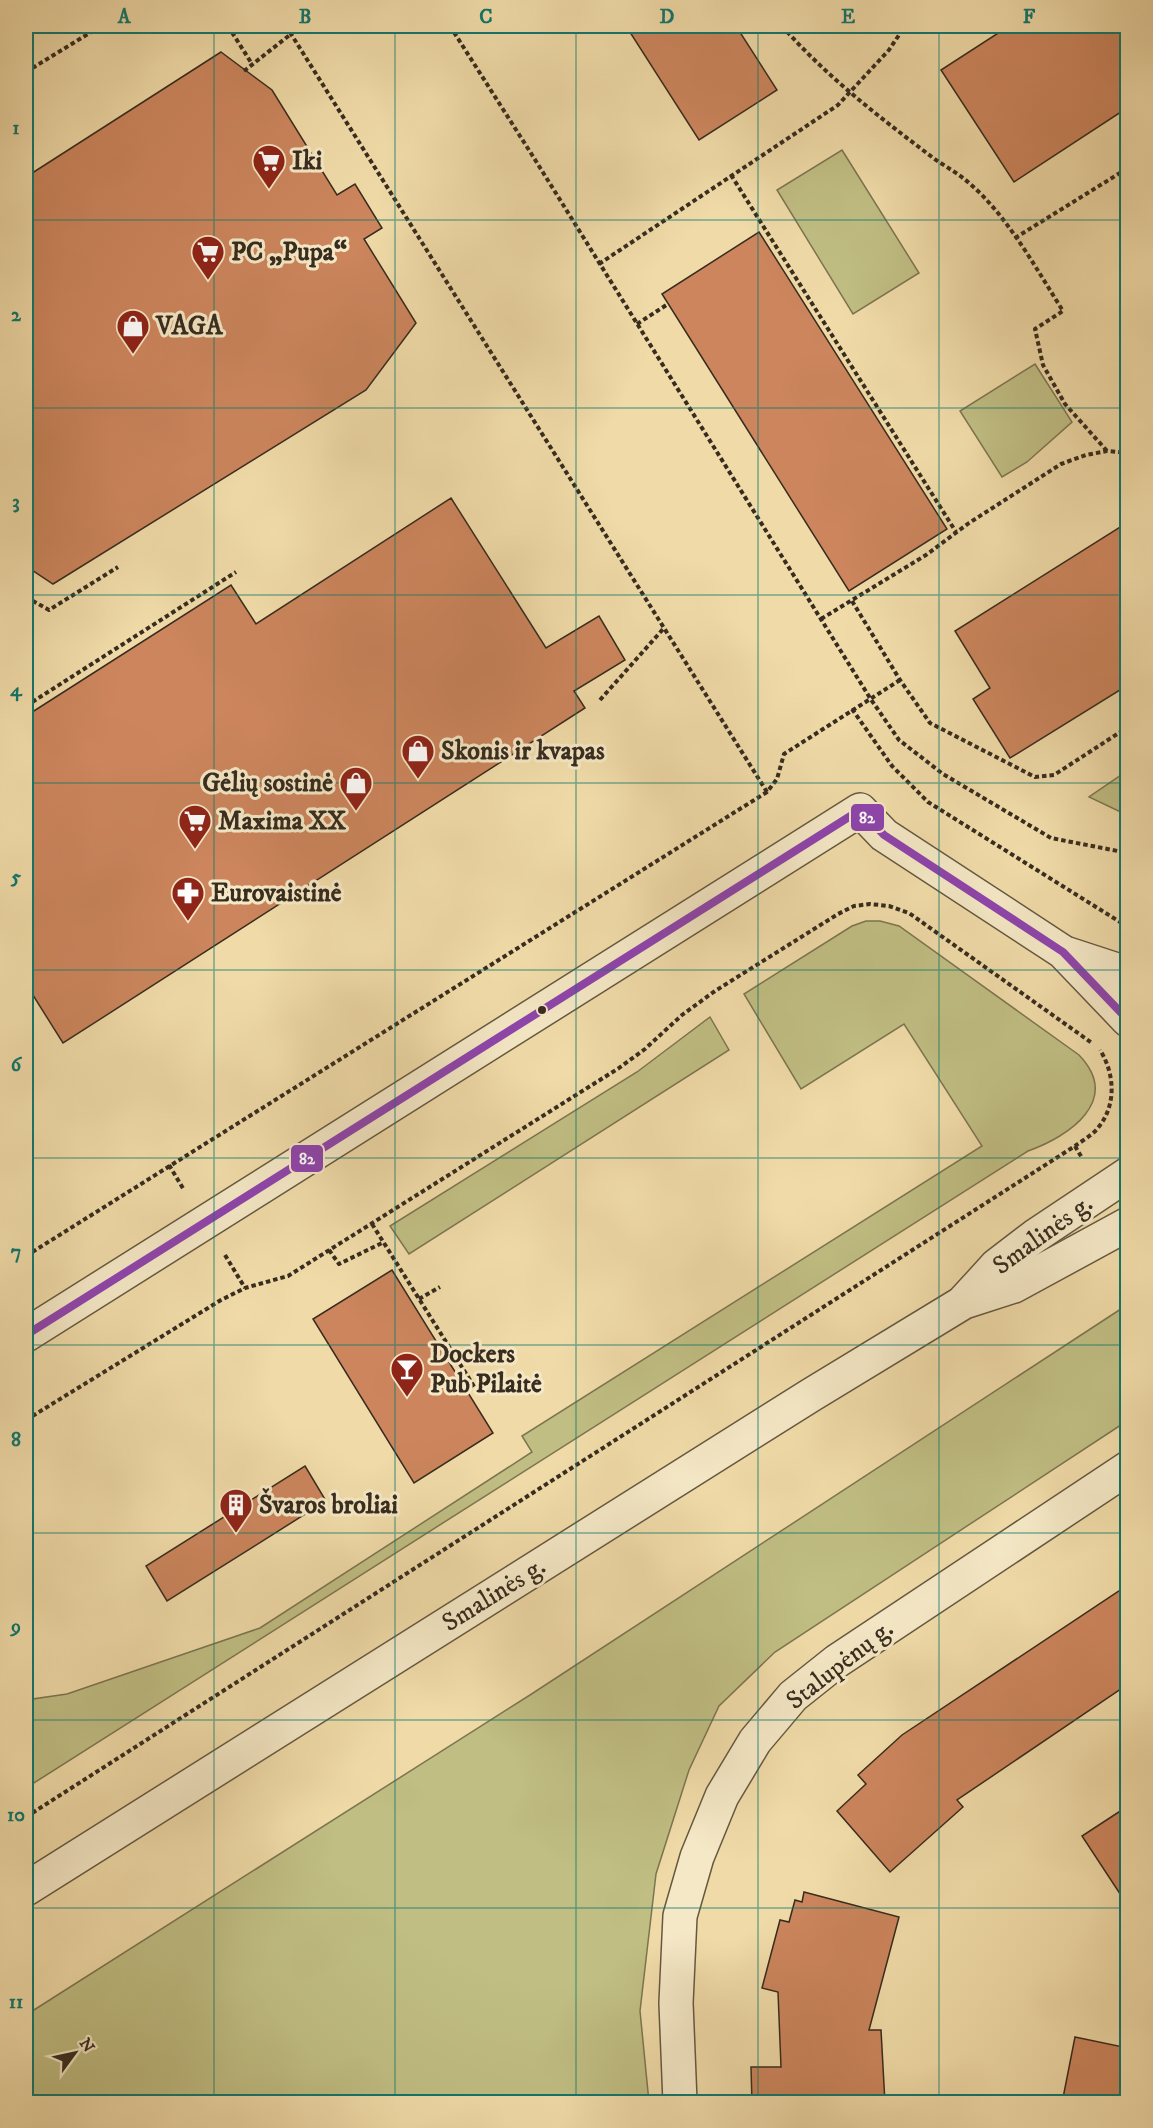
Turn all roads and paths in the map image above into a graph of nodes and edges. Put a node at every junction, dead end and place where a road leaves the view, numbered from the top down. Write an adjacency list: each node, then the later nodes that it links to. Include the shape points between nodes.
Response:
1 (101, 26): 10 (path)
2 (228, 26): 8 (path)
3 (286, 26): 7 (path)
4 (450, 26): 15 (path)
5 (782, 26): 11 (path)
6 (905, 26): 11 (path, via 889,50)
7 (291, 34): 8 (path); 26 (path)
8 (252, 64): 9 (path)
9 (244, 71)
10 (26, 72)
11 (848, 92): 13 (path, via 838,105); 14 (path, via 969,183 999,214)
12 (1128, 168): 14 (path)
13 (731, 175): 15 (path); 20 (path)
14 (1015, 238): 18 (path, via 1063,311 1035,329 1043,365 1065,404)
15 (599, 264): 17 (path)
16 (668, 304): 17 (path)
17 (637, 324): 25 (path)
18 (1107, 451): 19 (path); 20 (path, via 1061,464)
19 (1128, 456)
20 (956, 532): 24 (path)
21 (118, 567): 23 (path, via 49,610)
22 (236, 572): 30 (path)
23 (26, 597)
24 (852, 600): 25 (path); 27 (path)
25 (821, 619): 28 (path)
26 (664, 628): 29 (path); 33 (path)
27 (900, 680): 28 (path); 32 (path, via 930,723 1035,777 1054,775)
28 (870, 698): 31 (path); 34 (path, via 899,740 943,774 1051,838)
29 (600, 700)
30 (26, 706)
31 (852, 709): 33 (path, via 784,754 777,779); 35 (path, via 892,766 928,802)
32 (1128, 727)
33 (767, 792): 44 (path)
34 (1128, 853)
35 (1128, 927)
36 (1063, 952): 37 (street); 38 (street); 48 (street, via 884,835 860,810)
37 (1128, 975)
38 (1128, 1020)
39 (1128, 1174): 47 (street, Smalinės g., via 997,1265)
40 (372, 1224): 42 (path); 43 (path); 52 (path, via 619,1068 715,991 854,906 889,906 909,913 1100,1050 1111,1074 1108,1112 1097,1129 1075,1146)
41 (1128, 1224): 47 (street, Smalinės g., via 1014,1286)
42 (384, 1242): 43 (path, via 339,1264); 46 (path)
43 (329, 1250): 50 (path, via 288,1276 245,1288 221,1300)
44 (26, 1256)
45 (440, 1287): 46 (path)
46 (419, 1299): 49 (path)
47 (964, 1302): 53 (street, Smalinės g.)
48 (26, 1335)
49 (476, 1388)
50 (26, 1420)
51 (1128, 1468): 54 (street, Stalupėnų g., via 837,1661 793,1696 755,1741 722,1796 697,1857 680,1916 676,2003)
52 (26, 1817)
53 (26, 1889)
54 (680, 2103)

